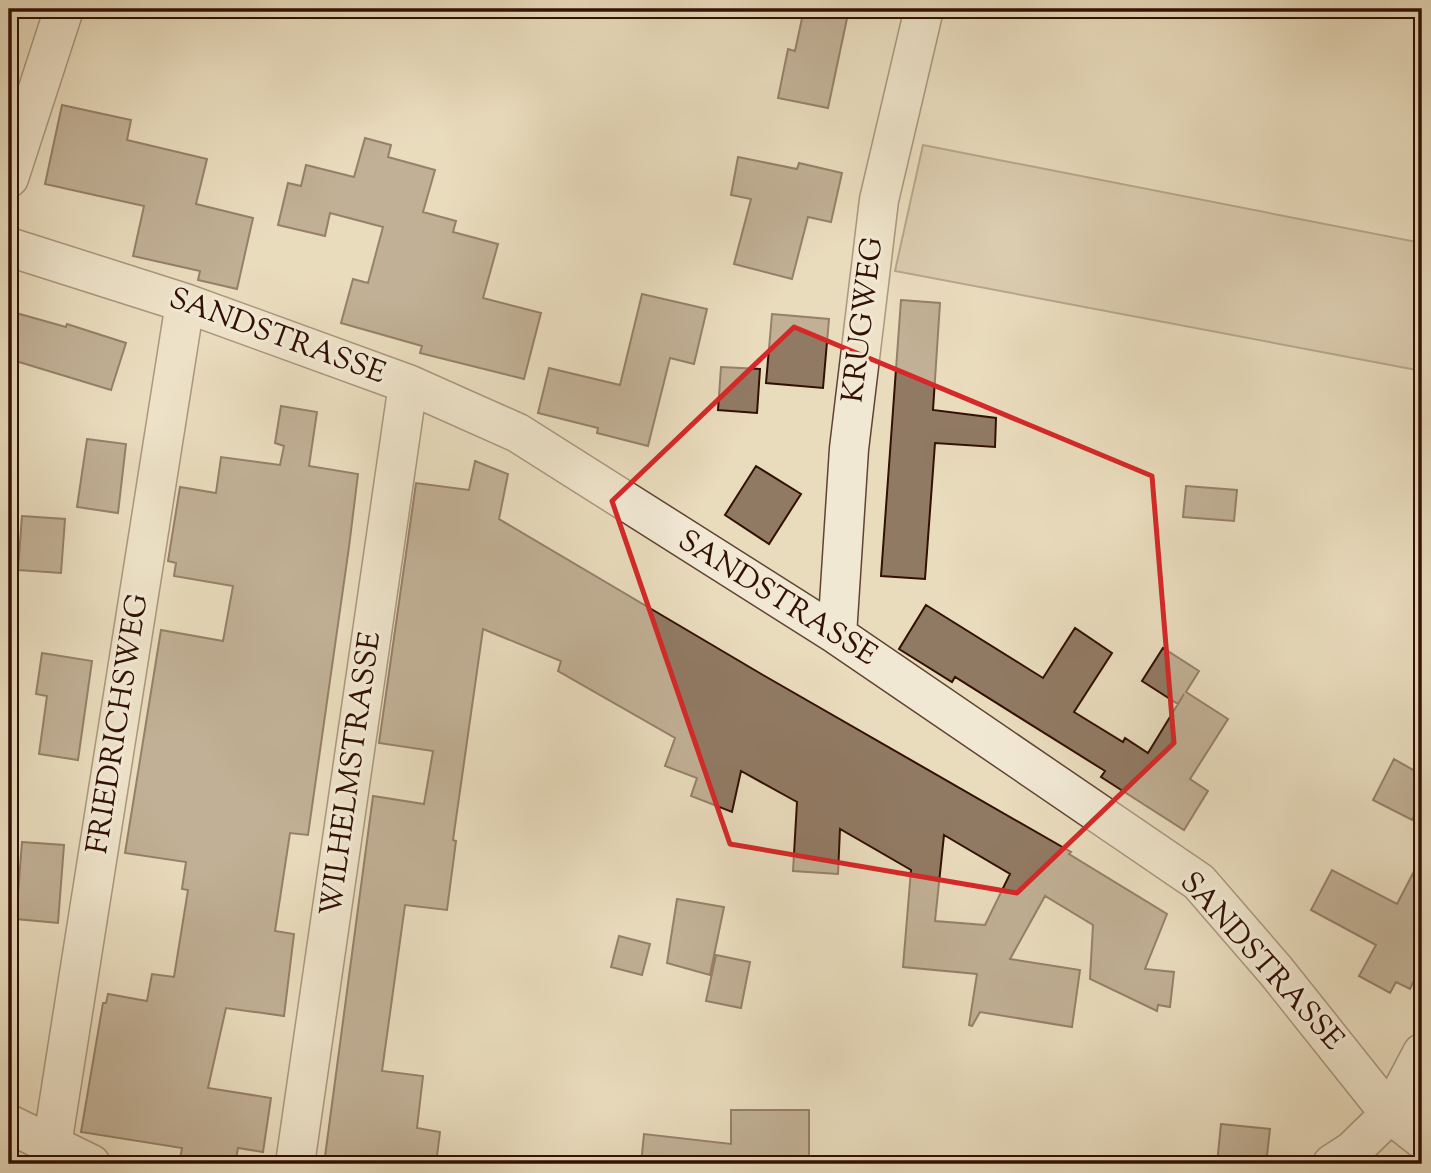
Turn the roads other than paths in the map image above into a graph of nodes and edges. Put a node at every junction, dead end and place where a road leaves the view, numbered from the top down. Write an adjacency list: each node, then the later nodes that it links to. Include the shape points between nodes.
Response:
1 (64, 9): 3 (street)
2 (924, 9): 7 (street, KRUGWEG, via 879,200 849,449)
3 (9, 178)
4 (9, 247): 5 (street, SANDSTRASSE)
5 (185, 303): 6 (street, SANDSTRASSE); 12 (street, FRIEDRICHSWEG)
6 (408, 384): 7 (street, SANDSTRASSE, via 518,433); 14 (street, WILHELMSTRASSE)
7 (837, 635): 9 (street, SANDSTRASSE, via 1199,882)
8 (1422, 1053): 9 (street)
9 (1390, 1114): 11 (street, SANDSTRASSE); 15 (street)
10 (9, 1124): 12 (street)
11 (1422, 1139)
12 (52, 1145): 13 (street)
13 (91, 1164)
14 (295, 1164)
15 (1332, 1164)

